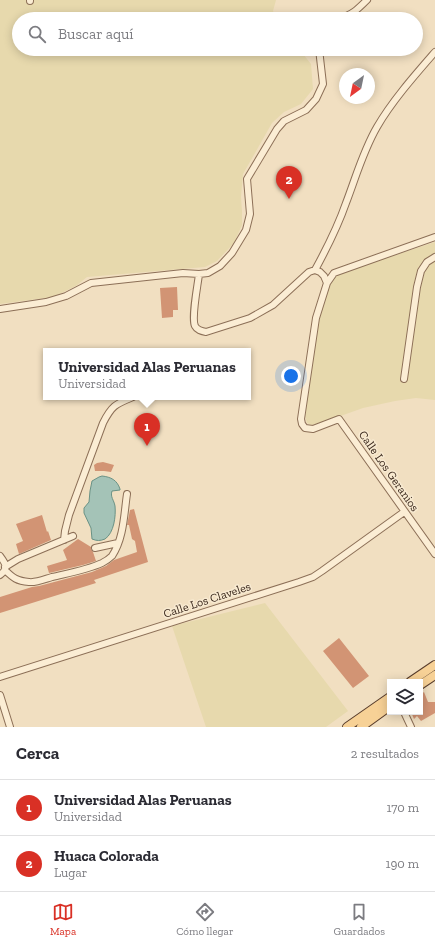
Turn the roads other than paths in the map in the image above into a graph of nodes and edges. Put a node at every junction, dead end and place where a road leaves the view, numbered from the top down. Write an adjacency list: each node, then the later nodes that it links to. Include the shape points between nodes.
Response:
1 (367, 0): 2 (street)
2 (355, 12)
3 (435, 52): 7 (street, via 377,126 364,153 346,205)
4 (320, 56): 8 (street, via 323,84 316,99 306,110 284,121 277,129 247,179 250,214 246,230 232,253 220,266 208,273)
5 (435, 237): 9 (street, via 334,274)
6 (435, 257): 11 (street, via 427,262 421,271)
7 (315, 270): 8 (street, via 309,272 273,305 250,318 206,332 194,325); 9 (street, via 324,276)
8 (199, 274): 10 (street, via 183,273 91,283 66,296 46,302)
9 (327, 283): 14 (street, Calle Los Geranios, via 316,318 302,424 305,428 313,429 339,420)
10 (0, 309)
11 (404, 379)
12 (126, 400): 16 (street, via 113,407 103,423 69,515)
13 (127, 494): 17 (street)
14 (404, 512): 19 (street, Calle Los Geranios); 25 (street, Calle Los Claveles, via 313,577)
15 (73, 536): 16 (street)
16 (64, 540): 21 (street, via 18,559)
17 (118, 543): 18 (street); 21 (street, via 112,556 101,564 45,579 21,581 11,577)
18 (95, 548)
19 (435, 554)
20 (0, 556): 21 (street, via 6,565)
21 (5, 568): 22 (street)
22 (0, 575)
23 (435, 665): 26 (main road)
24 (435, 675): 27 (main road)
25 (0, 677)
26 (414, 679)
27 (423, 683)
28 (0, 695): 32 (street)
29 (387, 698): 33 (main road)
30 (387, 708): 34 (main road)
31 (405, 715): 35 (street)
32 (10, 727)
33 (347, 727)
34 (361, 727)
35 (411, 727)

